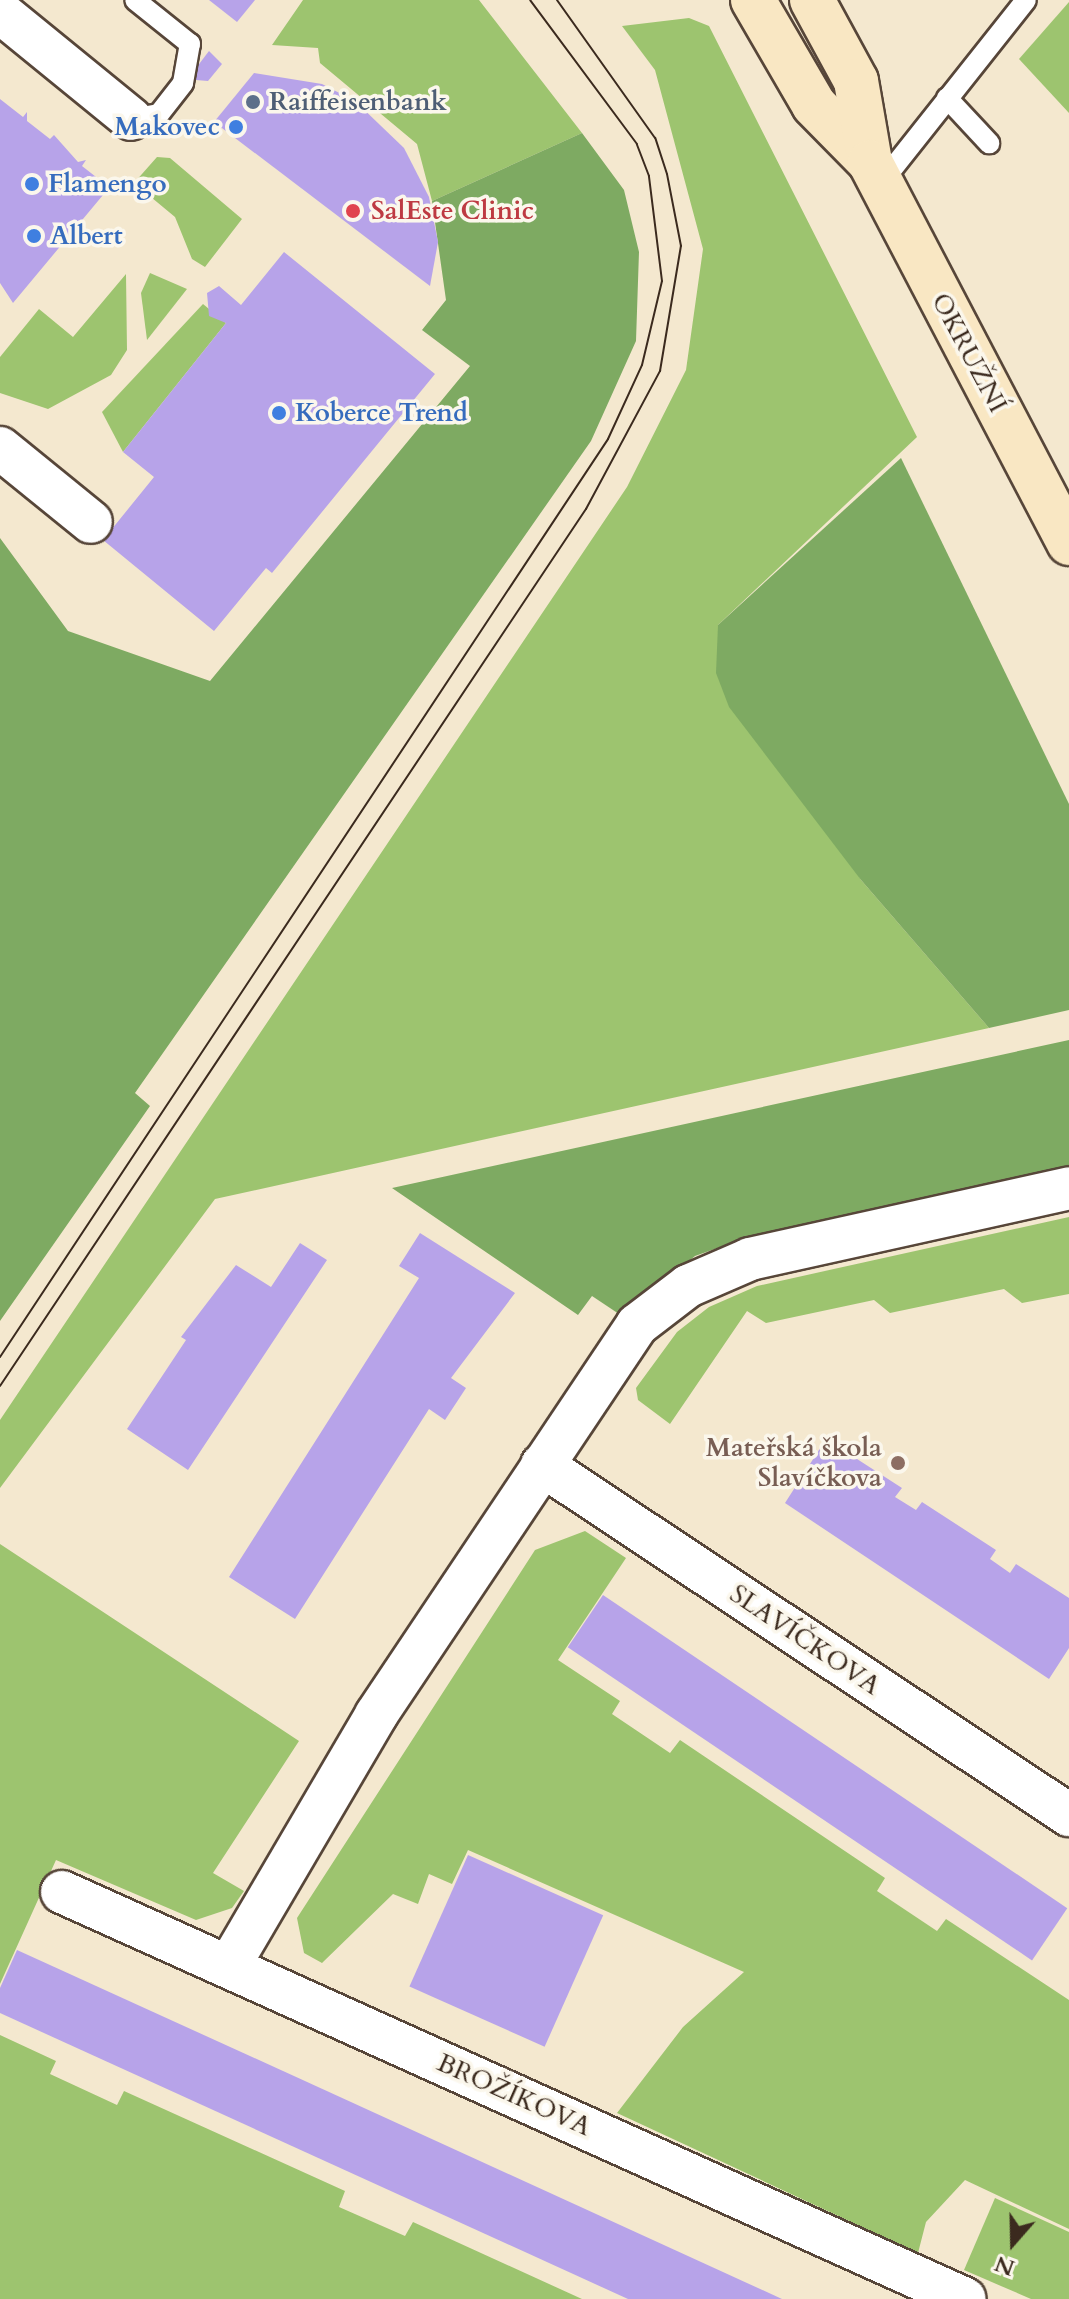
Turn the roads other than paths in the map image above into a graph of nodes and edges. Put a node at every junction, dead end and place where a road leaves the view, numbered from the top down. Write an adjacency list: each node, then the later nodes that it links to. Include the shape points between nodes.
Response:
1 (135, 0): 7 (lane, via 190,44 183,83 159,114)
2 (753, 0): 9 (street, OKRUŽNÍ, via 814,105)
3 (812, 0): 9 (street, OKRUŽNÍ, via 856,81)
4 (1026, 0): 6 (lane)
5 (0, 12): 7 (street)
6 (947, 98): 8 (lane); 9 (lane)
7 (131, 119)
8 (989, 143)
9 (876, 172): 12 (street, OKRUŽNÍ)
10 (0, 448): 11 (street)
11 (91, 522)
12 (1069, 543)
13 (1069, 1188): 14 (street, via 750,1259 688,1286 637,1325)
14 (542, 1465): 15 (street, SLAVÍČKOVA); 17 (street, via 376,1715)
15 (1069, 1815)
16 (62, 1892): 17 (street, BROŽÍKOVA)
17 (229, 1966): 18 (street, BROŽÍKOVA)
18 (965, 2299)

